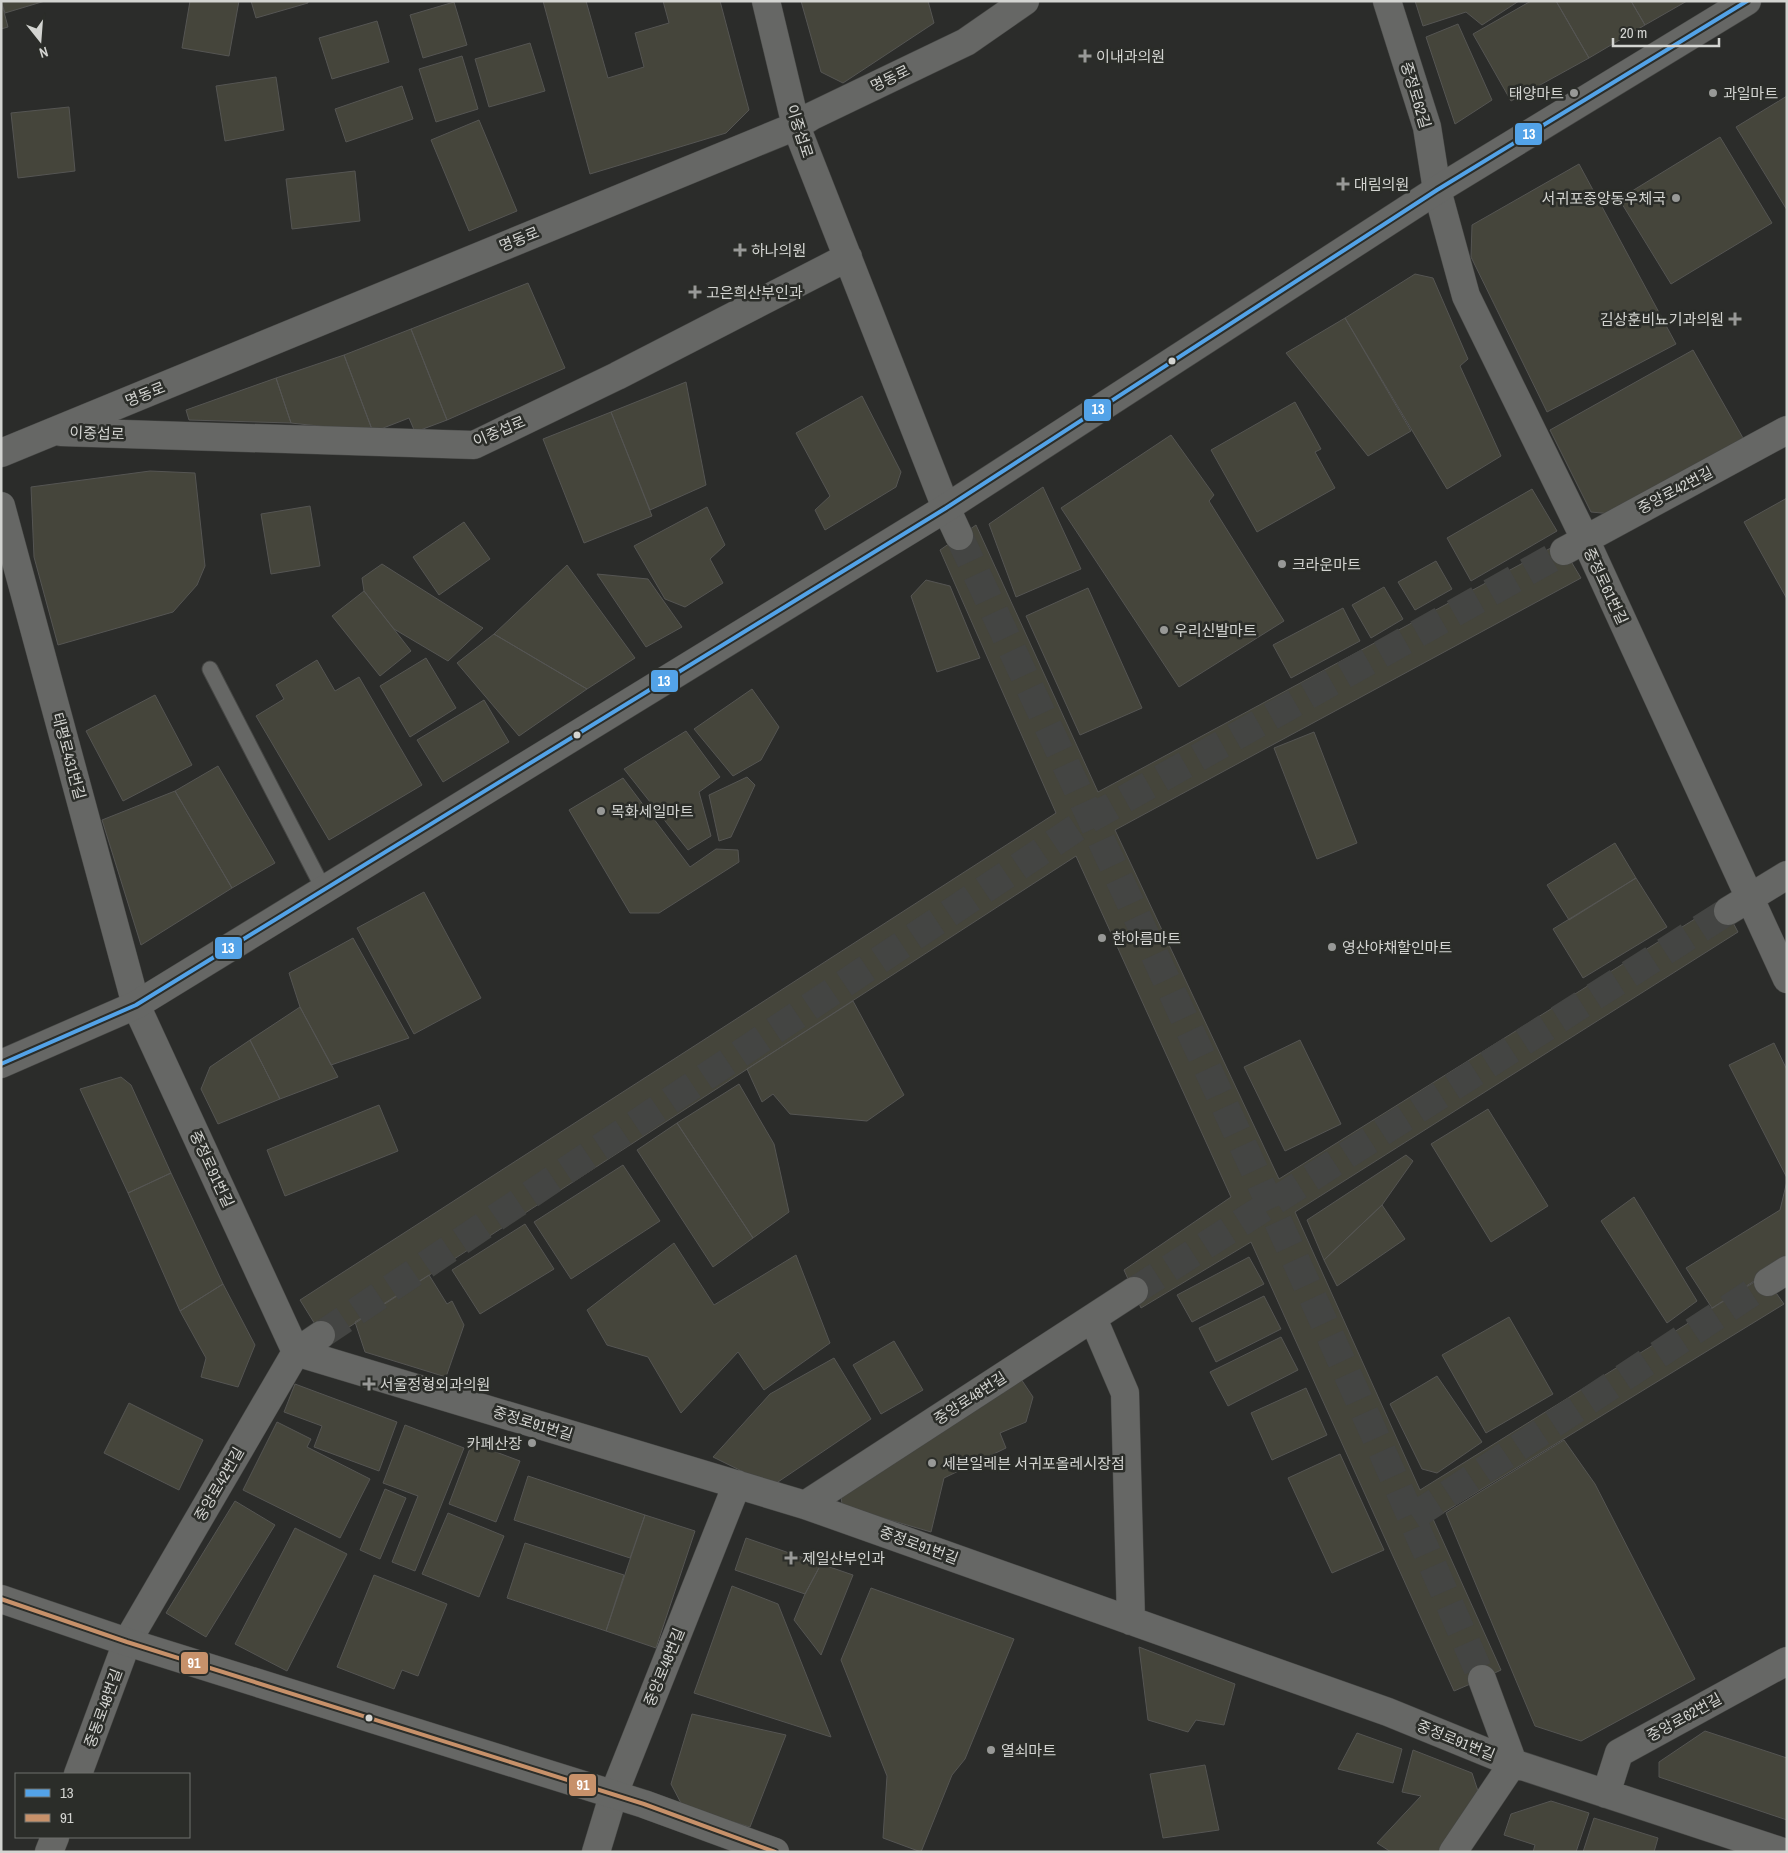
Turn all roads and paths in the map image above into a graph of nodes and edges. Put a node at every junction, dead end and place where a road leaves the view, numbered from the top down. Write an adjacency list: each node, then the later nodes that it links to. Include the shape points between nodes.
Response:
1 (766, 1): 5 (street, 이중섭로)
2 (1024, 1): 5 (street, 명동로, via 966,42)
3 (1387, 1): 6 (street, 중정로62길, via 1427,127)
4 (1746, 1): 6 (street)
5 (796, 126): 7 (street, 이중섭로); 9 (street, 명동로)
6 (1437, 190): 12 (street); 14 (street, 중정로61번길, via 1466,296)
7 (848, 257): 9 (street, 이중섭로, via 617,376 474,445); 12 (street, 이중섭로)
8 (1787, 430): 14 (street, 중앙로42번길)
9 (52, 432): 10 (street, 명동로)
10 (1, 453)
11 (1, 506): 20 (street, 태평로431번길)
12 (946, 508): 13 (street, 이중섭로); 17 (street)
13 (959, 536)
14 (1574, 545): 18 (street, 중정로61번길)
15 (210, 669): 17 (lane)
16 (1787, 876): 18 (street)
17 (324, 890): 20 (street)
18 (1739, 905): 19 (street, 중정로61번길)
19 (1787, 979)
20 (136, 1005): 21 (street); 25 (street, 중정로91번길)
21 (1, 1064)
22 (1134, 1291): 23 (street, 중앙로48번길)
23 (1090, 1320): 27 (street, 중앙로48번길); 29 (street, via 1098,1330 1126,1393)
24 (321, 1335): 25 (street, 중앙로42번길)
25 (296, 1352): 26 (street, 중정로91번길); 30 (street, 중앙로42번길)
26 (737, 1484): 27 (street, 중정로91번길); 36 (street, 중앙로48번길)
27 (805, 1505): 29 (street, 중정로91번길)
28 (1, 1599): 30 (street)
29 (1131, 1621): 33 (street, 중정로91번길, via 1388,1712)
30 (127, 1642): 34 (street, 중동로48번길); 36 (street)
31 (1787, 1661): 35 (street, 중앙로62번길, via 1619,1753)
32 (1482, 1679): 33 (street)
33 (1513, 1763): 35 (street, 중정로91번길); 41 (street)
34 (78, 1773)
35 (1606, 1794): 42 (street, 중정로91번길)
36 (613, 1796): 39 (street, 중앙로48번길); 40 (street, via 644,1804)
37 (55, 1838): 38 (street)
38 (49, 1852)
39 (596, 1852)
40 (775, 1852)
41 (1453, 1852)
42 (1783, 1852)

